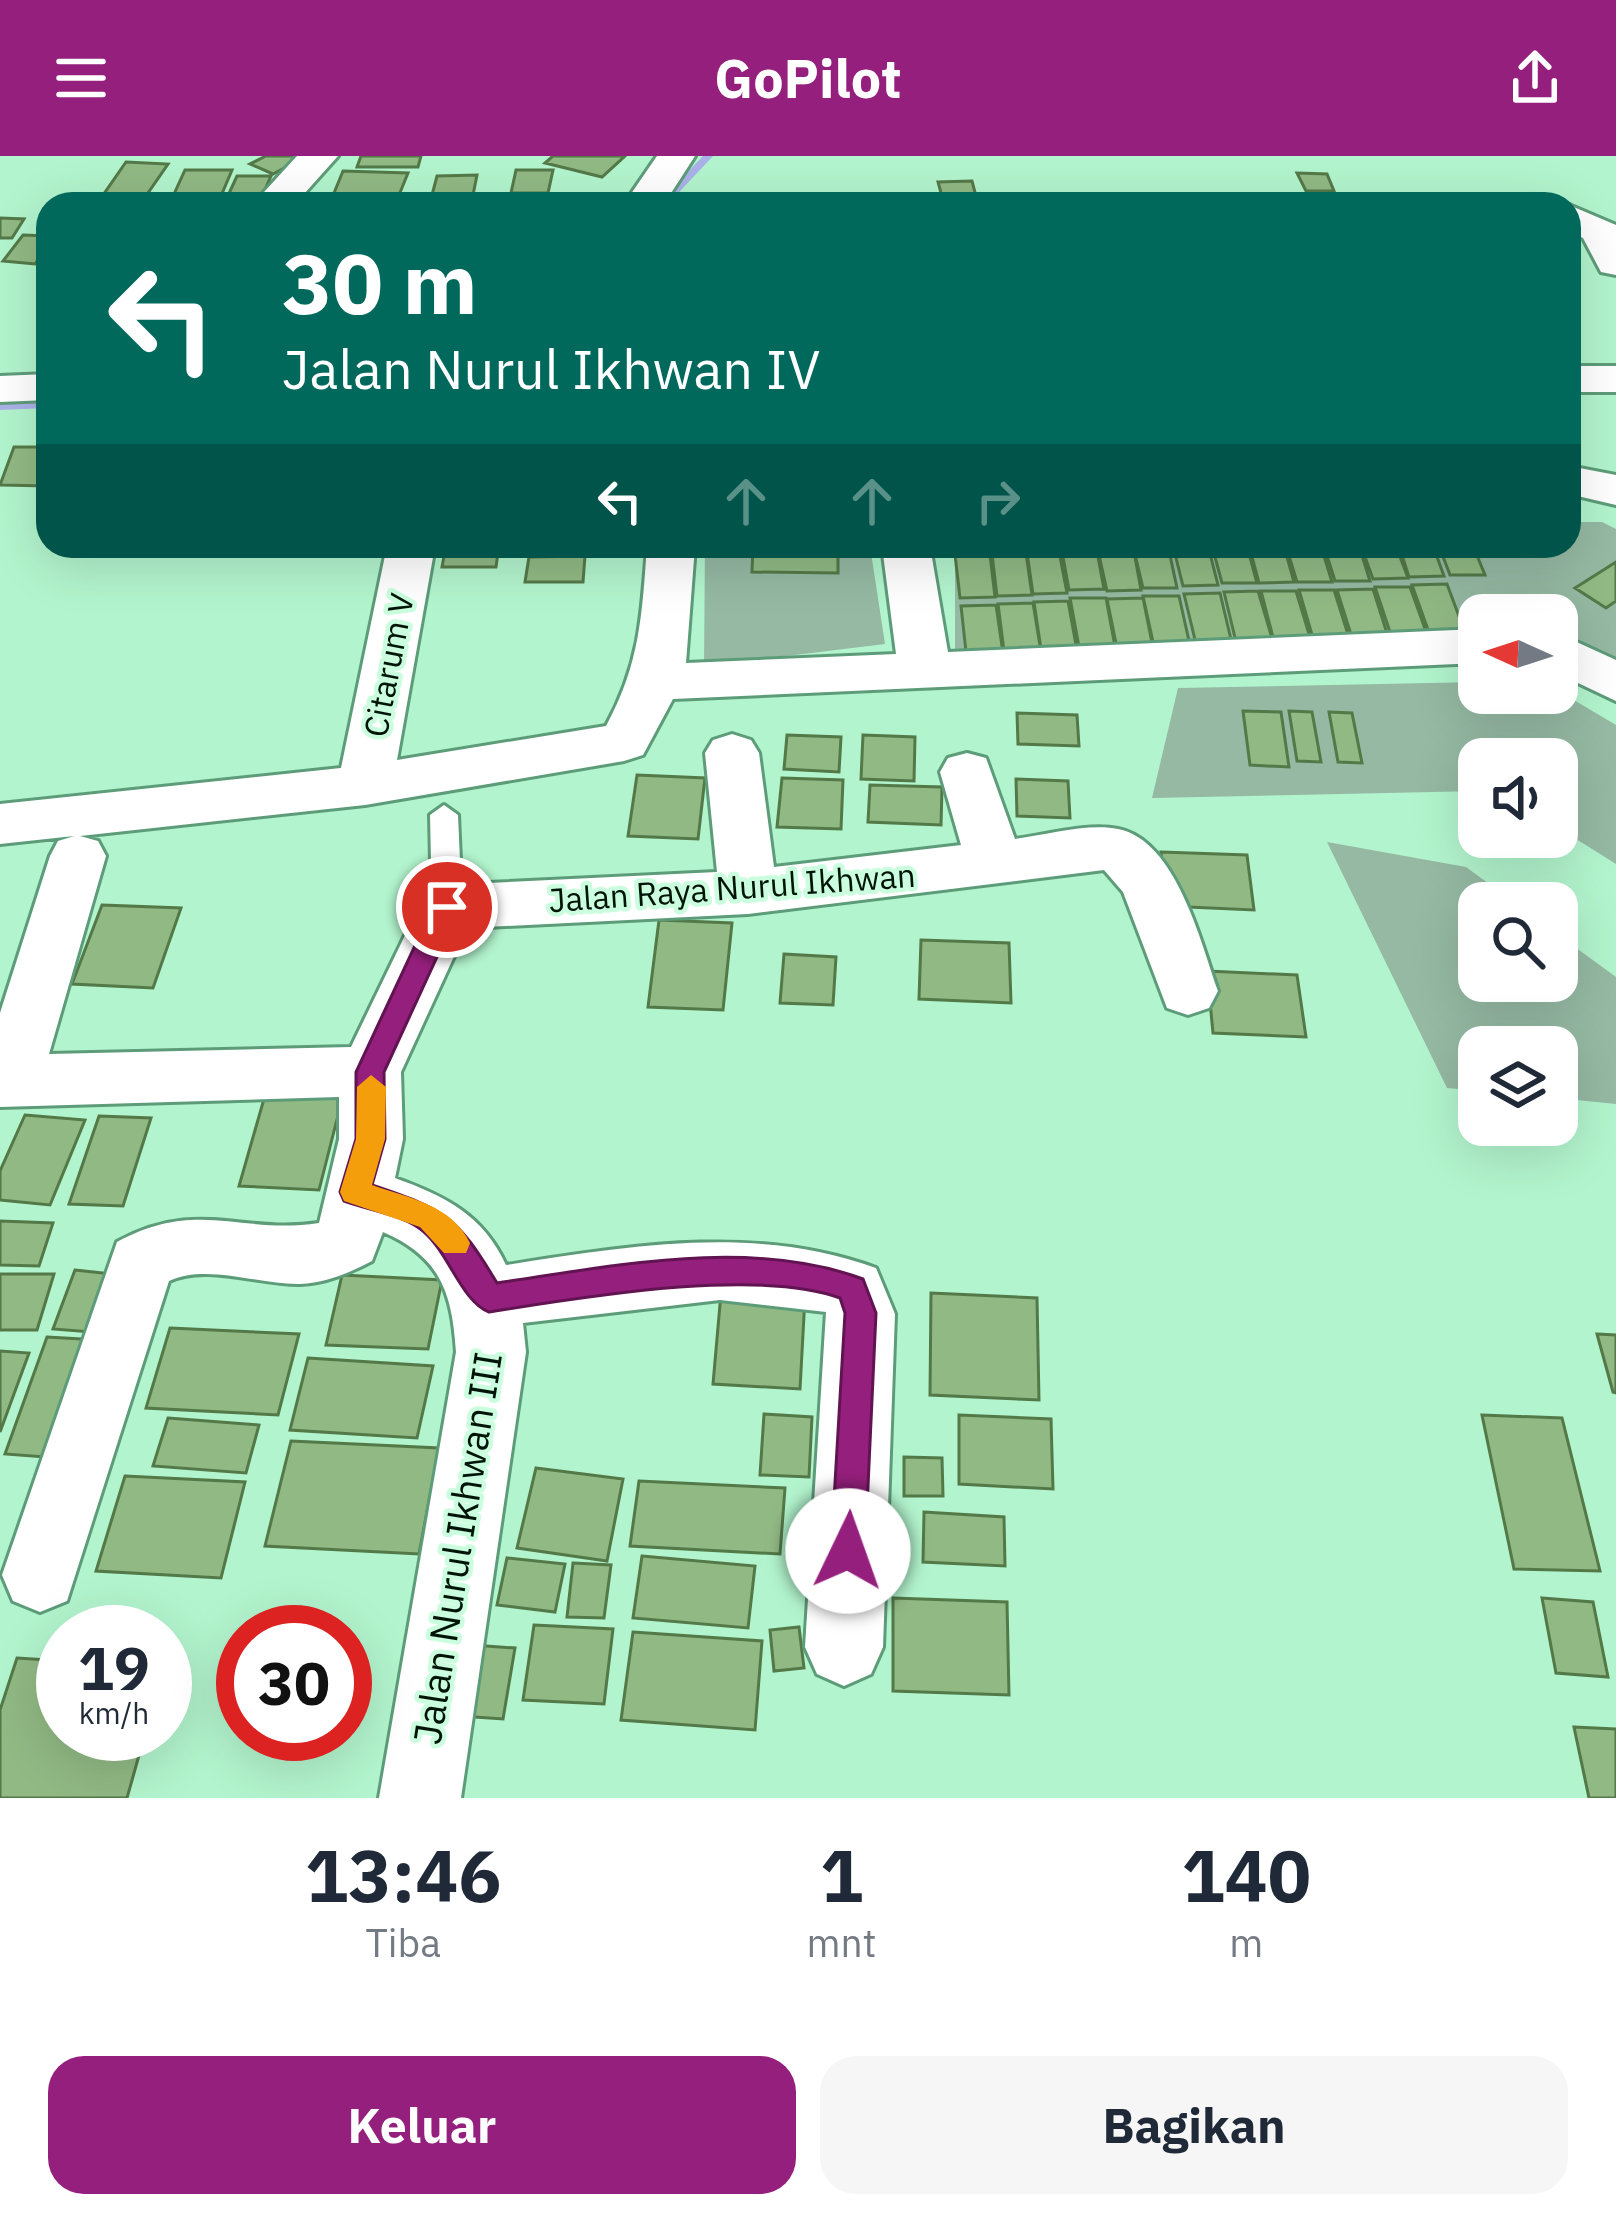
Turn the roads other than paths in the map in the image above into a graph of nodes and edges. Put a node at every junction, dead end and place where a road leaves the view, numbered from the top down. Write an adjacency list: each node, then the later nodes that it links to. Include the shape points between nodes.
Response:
1 (319, 156): 3 (street)
2 (676, 156): 4 (street)
3 (284, 192)
4 (652, 192)
5 (1581, 222): 6 (street, via 1599,230)
6 (1616, 263)
7 (1616, 379): 8 (street)
8 (1581, 380)
9 (36, 396): 10 (street)
10 (10, 414)
11 (1581, 483): 12 (street)
12 (1616, 490)
13 (409, 558): 23 (street, Citarum V)
14 (670, 558): 19 (street)
15 (908, 558): 18 (street)
16 (1458, 647): 18 (street)
17 (1578, 661): 20 (street)
18 (925, 673): 19 (street)
19 (656, 682): 23 (street, via 624,742)
20 (1616, 682)
21 (733, 753): 28 (street)
22 (967, 772): 27 (street)
23 (365, 785): 25 (street)
24 (444, 815): 29 (lane)
25 (0, 824)
26 (78, 856): 32 (street)
27 (995, 865): 28 (street, Jalan Raya Nurul Ikhwan); 30 (street, Jalan Raya Nurul Ikhwan, via 1090,849 1130,854)
28 (748, 892): 29 (street, Jalan Raya Nurul Ikhwan)
29 (447, 907): 31 (street)
30 (1188, 992)
31 (370, 1072): 32 (street); 33 (street, via 370,1139)
32 (5, 1081)
33 (355, 1192): 34 (street, via 431,1218); 35 (street, via 348,1241 335,1251 168,1246 141,1263)
34 (489, 1298): 36 (street, via 641,1276 748,1274 852,1289 861,1313); 37 (street, Jalan Nurul Ikhwan III, via 491,1352)
35 (40, 1575)
36 (844, 1646)
37 (420, 1798)

